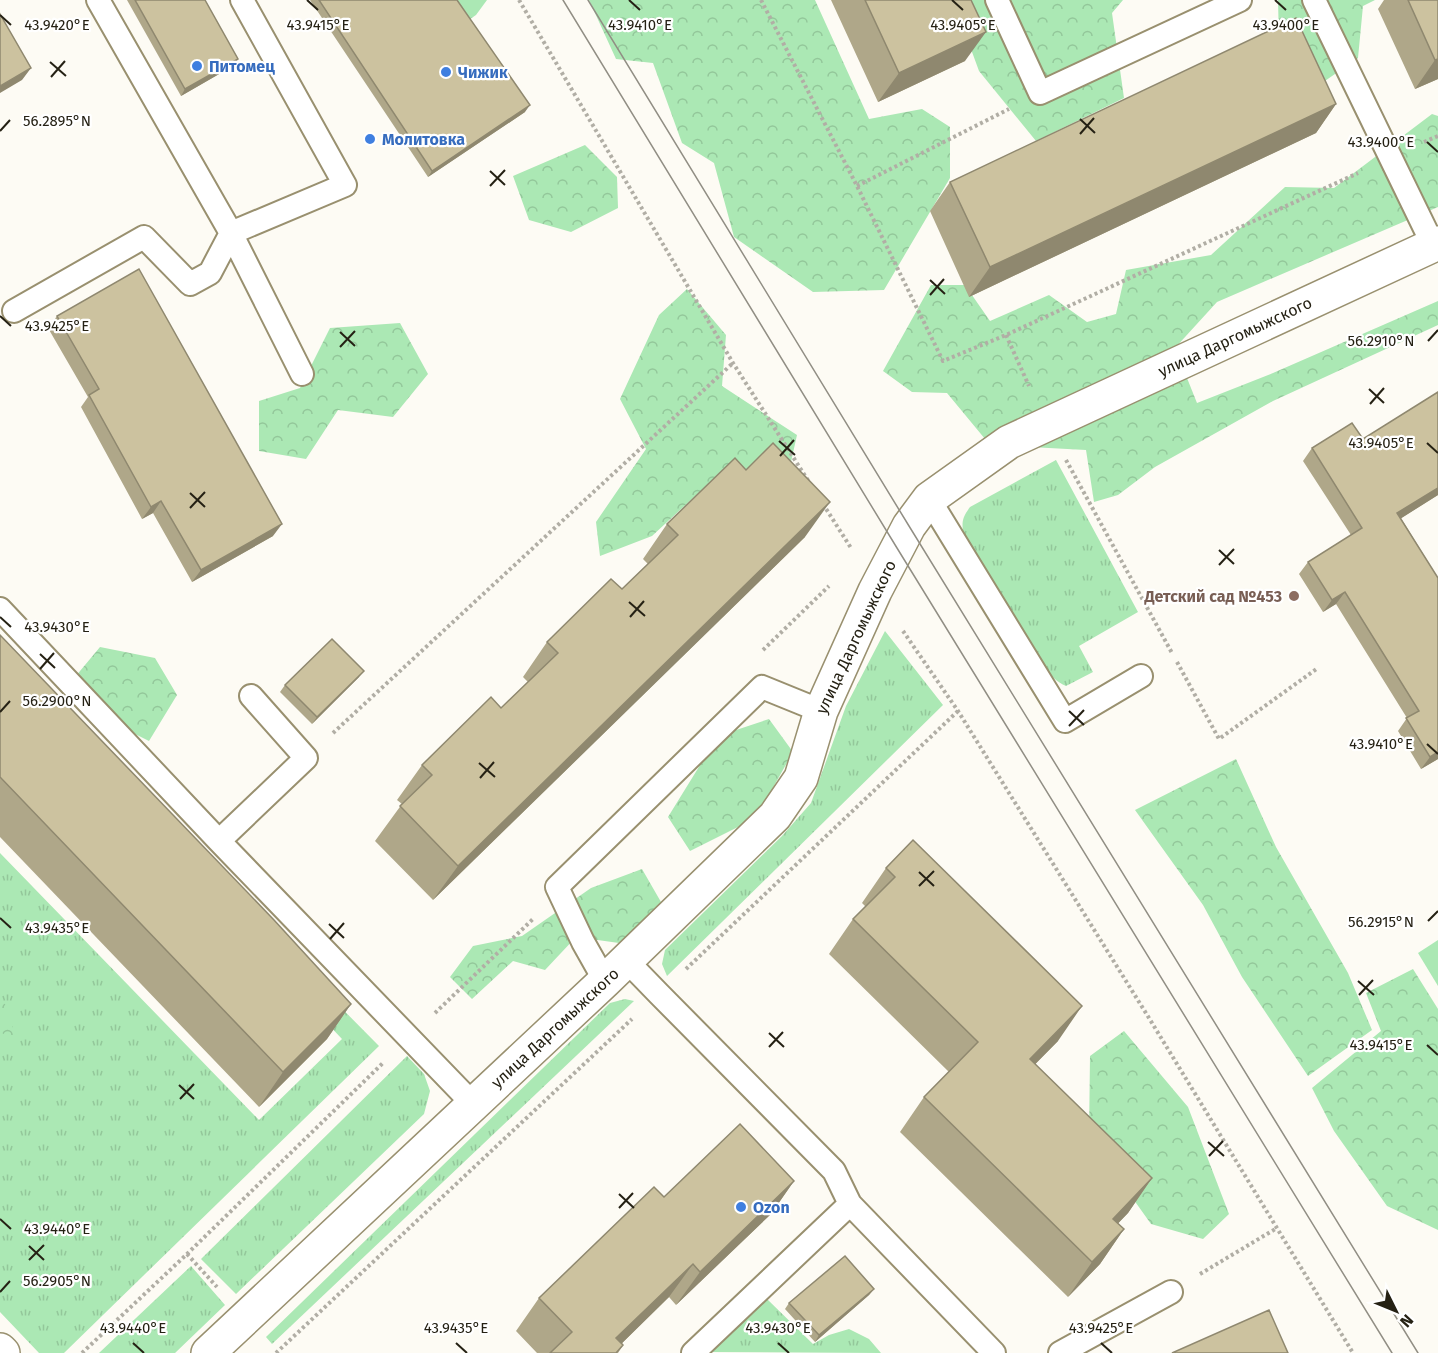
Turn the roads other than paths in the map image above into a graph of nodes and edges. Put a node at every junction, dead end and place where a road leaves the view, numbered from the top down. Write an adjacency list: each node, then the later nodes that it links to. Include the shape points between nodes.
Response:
1 (98, 0): 6 (lane)
2 (242, 0): 6 (lane, via 345,185)
3 (998, 0): 4 (lane, via 1040,93)
4 (1240, 0)
5 (1314, 0): 7 (lane)
6 (231, 233): 8 (lane, via 210,273 190,284 144,237); 9 (lane)
7 (1436, 244): 10 (street, улица Даргомыжского, via 1010,442)
8 (14, 311)
9 (302, 374)
10 (930, 500): 12 (lane, via 1065,721); 14 (street, улица Даргомыжского, via 909,526 875,591)
11 (0, 609): 15 (lane)
12 (1141, 676)
13 (251, 696): 15 (lane, via 306,758)
14 (820, 711): 16 (street, улица Даргомыжского, via 801,778 775,816); 16 (lane, via 762,687 557,887 583,942)
15 (219, 841): 17 (lane)
16 (616, 971): 17 (street, улица Даргомыжского); 18 (lane, via 658,994 834,1171)
17 (473, 1104): 20 (street, улица Даргомыжского)
18 (850, 1204): 21 (lane); 22 (lane)
19 (1172, 1292): 23 (lane)
20 (208, 1353)
21 (693, 1353)
22 (994, 1353)
23 (1060, 1353)

